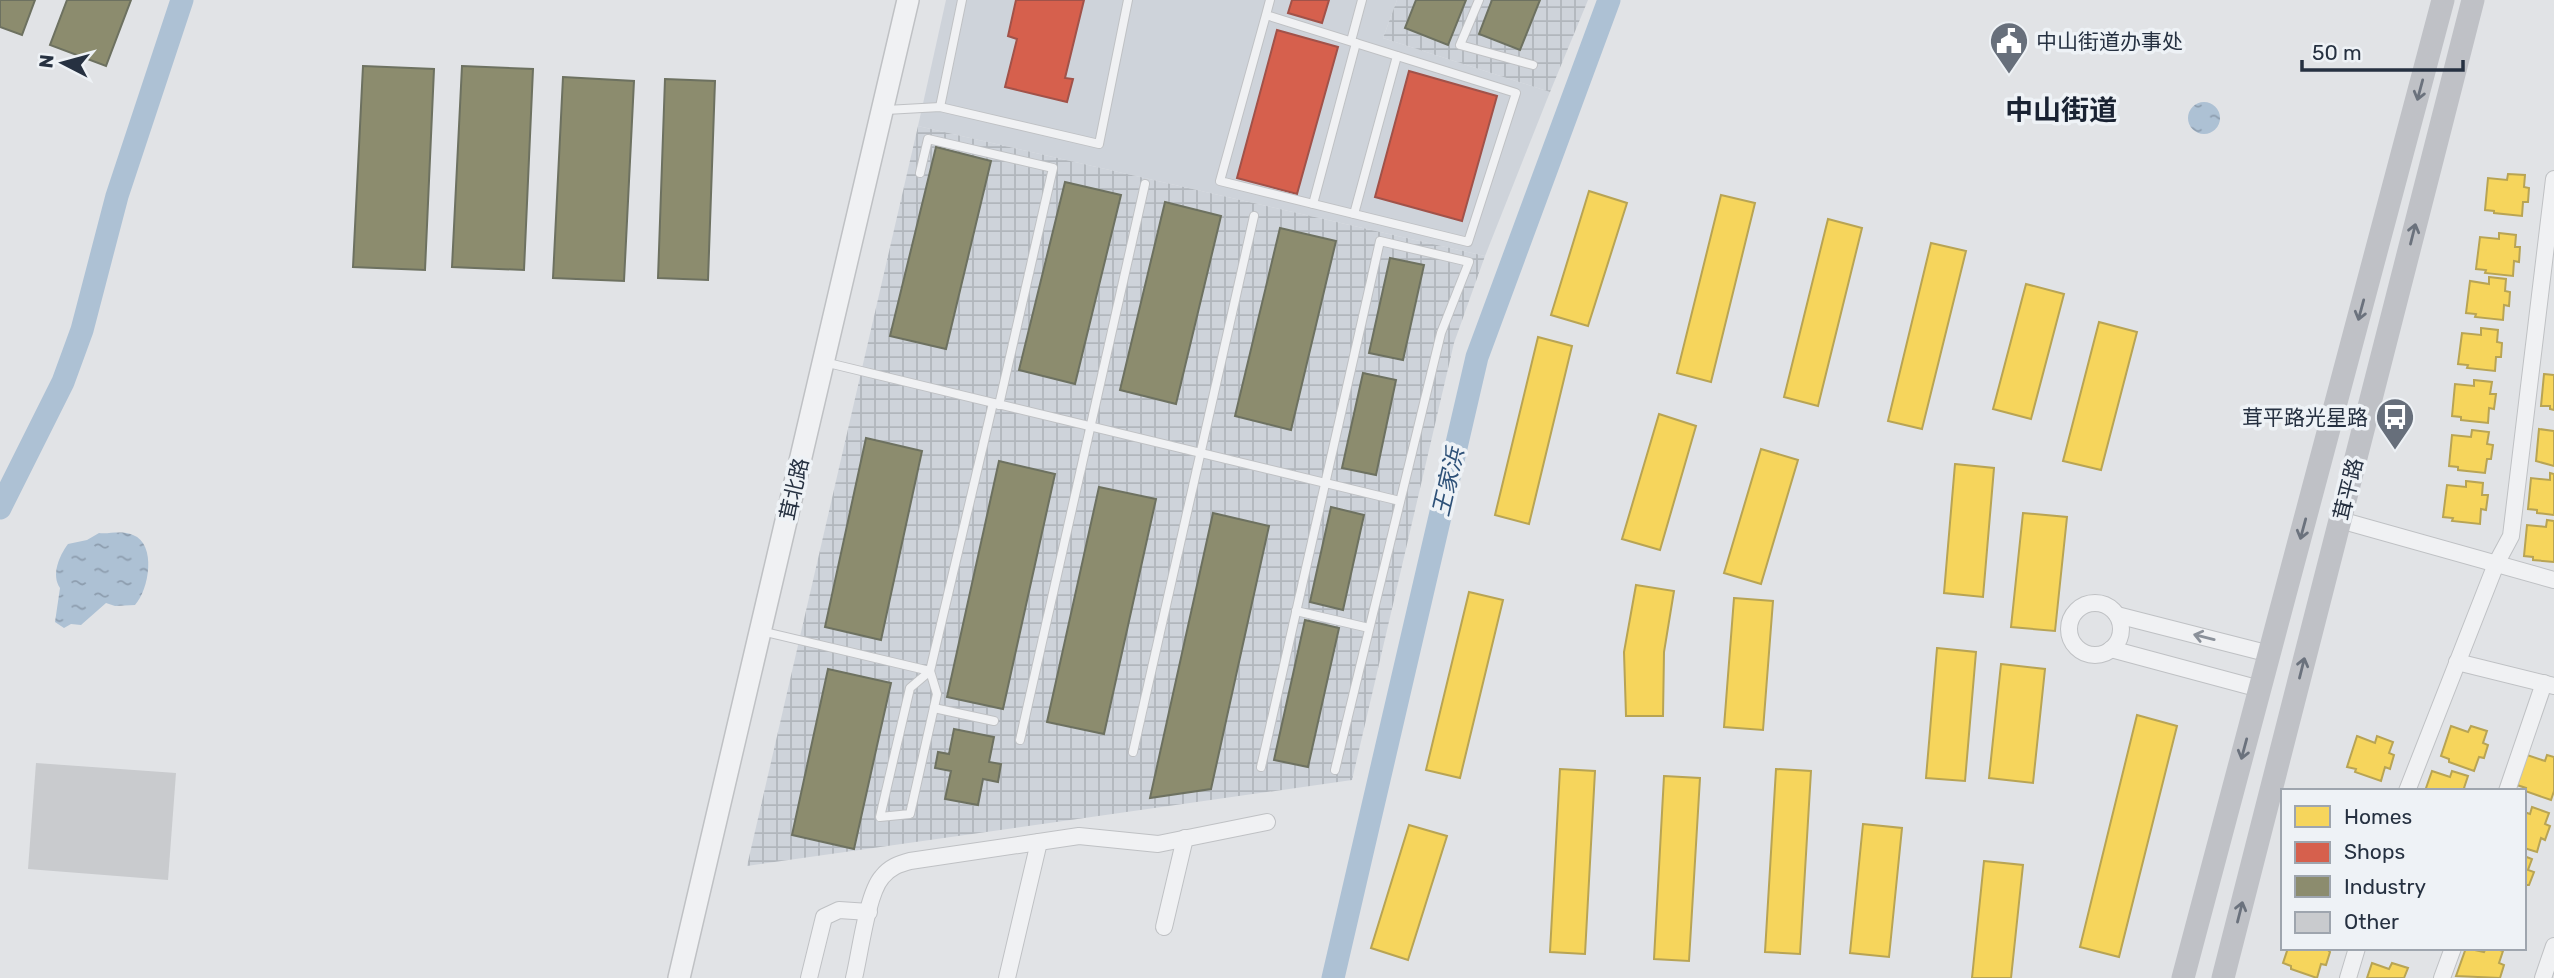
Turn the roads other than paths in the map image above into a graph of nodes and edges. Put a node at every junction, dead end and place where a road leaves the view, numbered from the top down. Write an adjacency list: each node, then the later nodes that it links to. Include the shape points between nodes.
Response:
1 (908, 0): 14 (street, 茸北路)
2 (962, 0): 13 (lane)
3 (1128, 0): 13 (lane, via 1098,144)
4 (1270, 0): 9 (lane)
5 (1362, 0): 10 (lane)
6 (1479, 0): 12 (lane, via 1460,45)
7 (2443, 0): 35 (main road, one-way to 35)
8 (2473, 0): 27 (main road, 茸平路, one-way to 8)
9 (1266, 15): 10 (lane); 18 (lane, via 1220,181)
10 (1353, 42): 11 (lane); 18 (lane)
11 (1397, 56): 19 (lane); 19 (lane, via 1516,93 1468,242)
12 (1533, 65)
13 (940, 107): 14 (lane)
14 (883, 110): 21 (street, 茸北路)
15 (920, 173): 22 (lane, via 928,139 1054,168)
16 (2554, 179): 28 (street, via 2511,536)
17 (1145, 184): 23 (lane)
18 (1312, 204): 19 (lane)
19 (1354, 214)
20 (1254, 216): 24 (lane)
21 (824, 362): 22 (lane); 33 (street, 茸北路)
22 (996, 404): 23 (lane); 37 (lane)
23 (1091, 427): 24 (lane); 42 (lane)
24 (1200, 453): 25 (lane); 43 (lane)
25 (1325, 483): 26 (lane); 26 (lane, via 1380,241 1469,261 1441,333); 30 (lane)
26 (1400, 501): 32 (lane)
27 (2340, 520): 28 (street); 61 (main road, 茸平路, one-way to 27)
28 (2496, 564): 29 (street); 36 (street)
29 (2554, 580)
30 (1296, 611): 32 (lane); 44 (lane)
31 (2117, 615): 34 (street, via 2121,630); 34 (street, via 2104,604 2086,604 2072,615 2069,624 2072,642 2085,653); 35 (street, one-way to 31)
32 (1369, 628): 45 (lane)
33 (760, 631): 37 (lane); 56 (street, 茸北路)
34 (2111, 649): 39 (street)
35 (2270, 654): 39 (main road)
36 (2457, 662): 38 (street); 46 (street)
37 (930, 671): 40 (lane, via 937,694); 40 (lane, via 910,688 880,817 910,814)
38 (2549, 684): 47 (street)
39 (2260, 689): 60 (main road, one-way to 60)
40 (934, 708): 41 (lane)
41 (994, 721)
42 (1020, 740)
43 (1133, 752)
44 (1261, 767)
45 (1335, 770)
46 (2408, 789)
47 (2508, 789)
48 (1267, 822): 49 (street)
49 (1185, 838): 50 (street, via 1158,844 1079,836); 52 (street)
50 (1039, 842): 51 (street, via 894,866 881,877); 59 (street)
51 (869, 912): 57 (street, via 839,910 824,917); 58 (street)
52 (1164, 927)
53 (2554, 946): 64 (street)
54 (2356, 950): 62 (street)
55 (2452, 950): 63 (street)
56 (679, 978)
57 (809, 978)
58 (855, 978)
59 (1007, 978)
60 (2183, 978)
61 (2223, 978)
62 (2348, 978)
63 (2442, 978)
64 (2543, 978)

